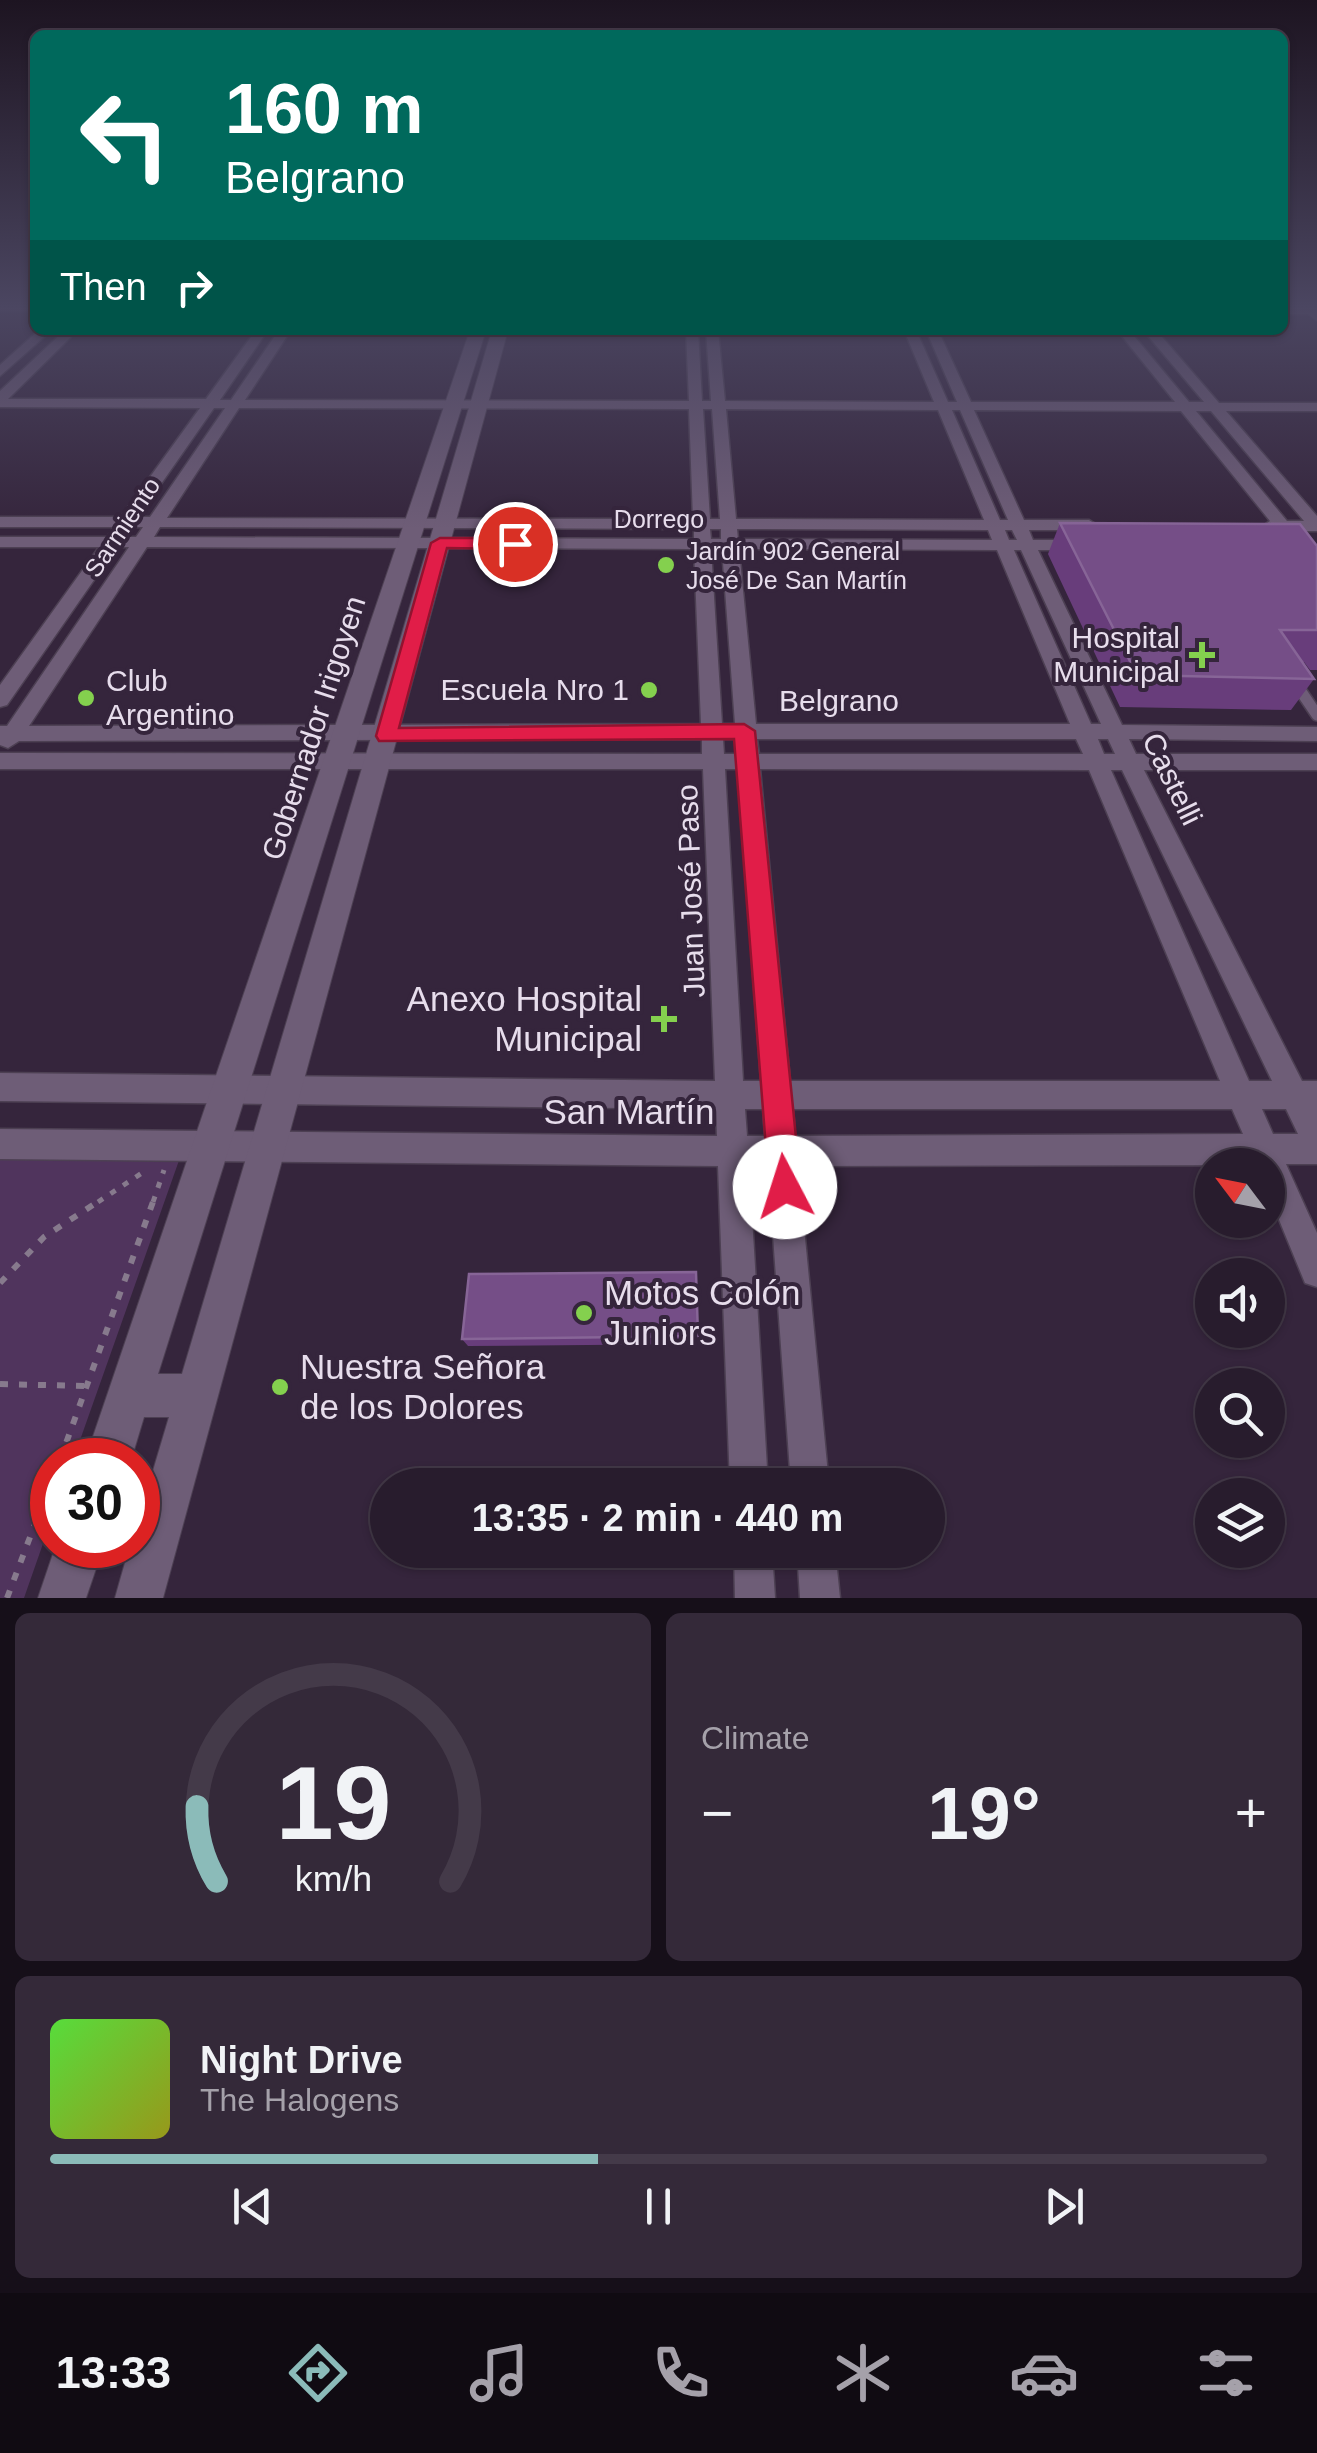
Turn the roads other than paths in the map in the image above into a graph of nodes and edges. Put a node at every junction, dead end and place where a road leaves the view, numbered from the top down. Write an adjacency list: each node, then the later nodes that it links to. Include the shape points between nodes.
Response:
1 (227, 380): 13 (street, Sarmiento)
2 (251, 380): 14 (street, Sarmiento)
3 (471, 380): 15 (street, Gobernador Irigoyen)
4 (477, 380): 15 (street, Gobernador Irigoyen)
5 (703, 380): 16 (street, Juan José Paso)
6 (708, 380): 16 (street, Juan José Paso)
7 (940, 380): 17 (street, Castelli)
8 (946, 380): 17 (street, Castelli)
9 (1163, 380): 18 (street)
10 (1191, 380): 19 (street)
11 (1317, 395): 19 (street)
12 (2, 396): 13 (street)
13 (214, 398): 14 (street); 22 (street, Sarmiento)
14 (239, 398): 15 (street); 23 (street, Sarmiento)
15 (468, 398): 16 (street); 28 (street, Gobernador Irigoyen); 29 (street, Gobernador Irigoyen)
16 (707, 399): 17 (street); 30 (street, Juan José Paso); 31 (street, Juan José Paso)
17 (952, 400): 18 (street); 32 (street, Castelli); 33 (street, Castelli)
18 (1180, 400): 19 (street); 26 (street)
19 (1209, 400): 20 (street); 27 (street)
20 (1317, 406)
21 (0, 522): 22 (street, Dorrego)
22 (126, 522): 23 (street, Dorrego); 35 (street, Sarmiento)
23 (155, 522): 28 (street, Dorrego); 36 (street, Sarmiento)
24 (1112, 526): 33 (street, Dorrego)
25 (1244, 526): 26 (street)
26 (1282, 526): 27 (street); 39 (street)
27 (1317, 526)
28 (412, 533): 29 (street, Dorrego); 36 (street, Dorrego); 49 (street, Gobernador Irigoyen)
29 (443, 533): 30 (street, Dorrego); 50 (street, Gobernador Irigoyen)
30 (702, 534): 31 (street, Dorrego); 44 (street, Juan José Paso)
31 (730, 534): 32 (street, Dorrego); 45 (street, Juan José Paso)
32 (998, 535): 33 (street, Dorrego); 47 (street, Castelli)
33 (1022, 535): 37 (street, Dorrego); 46 (street, Castelli)
34 (0, 542): 35 (street, Dorrego)
35 (112, 542): 36 (street, Dorrego); 42 (street, Sarmiento)
36 (141, 542): 51 (street, Sarmiento)
37 (1104, 545)
38 (1279, 546): 39 (street)
39 (1308, 546): 40 (street)
40 (1317, 569)
41 (1290, 674): 43 (lane)
42 (0, 700)
43 (1317, 715)
44 (713, 731): 45 (street, Belgrano); 50 (street, Belgrano); 52 (street, Juan José Paso)
45 (744, 731): 47 (street, Belgrano); 53 (street, Juan José Paso)
46 (1115, 731): 47 (street, Belgrano); 48 (street, Belgrano); 54 (street, Castelli)
47 (1087, 732): 56 (street, Castelli)
48 (1317, 734)
49 (346, 736): 50 (street, Belgrano); 51 (street, Belgrano); 58 (street, Gobernador Irigoyen)
50 (386, 736): 59 (street, Gobernador Irigoyen)
51 (4, 739)
52 (716, 760): 53 (street, Belgrano); 59 (street, Belgrano); 63 (street, Juan José Paso)
53 (747, 760): 56 (street, Belgrano); 64 (street, Juan José Paso)
54 (1128, 760): 56 (street, Belgrano); 57 (street, Belgrano); 66 (street, Castelli)
55 (0, 761): 58 (street, Belgrano)
56 (1099, 762): 65 (street, Castelli)
57 (1317, 762)
58 (337, 763): 59 (street, Belgrano); 61 (street, Gobernador Irigoyen)
59 (378, 764): 62 (street, Gobernador Irigoyen)
60 (0, 1087): 61 (street, San Martín)
61 (230, 1090): 62 (street, San Martín); 69 (street, Gobernador Irigoyen)
62 (284, 1090): 63 (street, San Martín); 70 (street, Gobernador Irigoyen)
63 (730, 1095): 64 (street, San Martín); 75 (street, Juan José Paso)
64 (777, 1095): 65 (street, San Martín); 74 (street, Juan José Paso)
65 (1241, 1095): 66 (street, San Martín); 71 (street, Castelli)
66 (1306, 1096): 68 (street, Castelli)
67 (0, 1144): 69 (street, San Martín)
68 (1317, 1145): 72 (street, San Martín)
69 (211, 1146): 70 (street, San Martín); 78 (street, Gobernador Irigoyen)
70 (268, 1147): 75 (street, San Martín); 79 (street, Gobernador Irigoyen)
71 (1264, 1148)
72 (1277, 1148)
73 (1195, 1149): 74 (street, San Martín)
74 (782, 1150): 75 (street, San Martín); 82 (street, Juan José Paso)
75 (733, 1151): 81 (street, Juan José Paso)
76 (1285, 1197): 77 (street, Castelli)
77 (1317, 1270)
78 (108, 1391): 79 (street); 80 (street, Gobernador Irigoyen)
79 (197, 1395): 87 (street, Gobernador Irigoyen)
80 (108, 1438)
81 (748, 1468)
82 (809, 1468)
83 (72, 1568): 86 (street)
84 (753, 1568): 88 (street)
85 (818, 1568): 89 (street)
86 (62, 1598)
87 (139, 1598)
88 (755, 1598)
89 (820, 1598)

